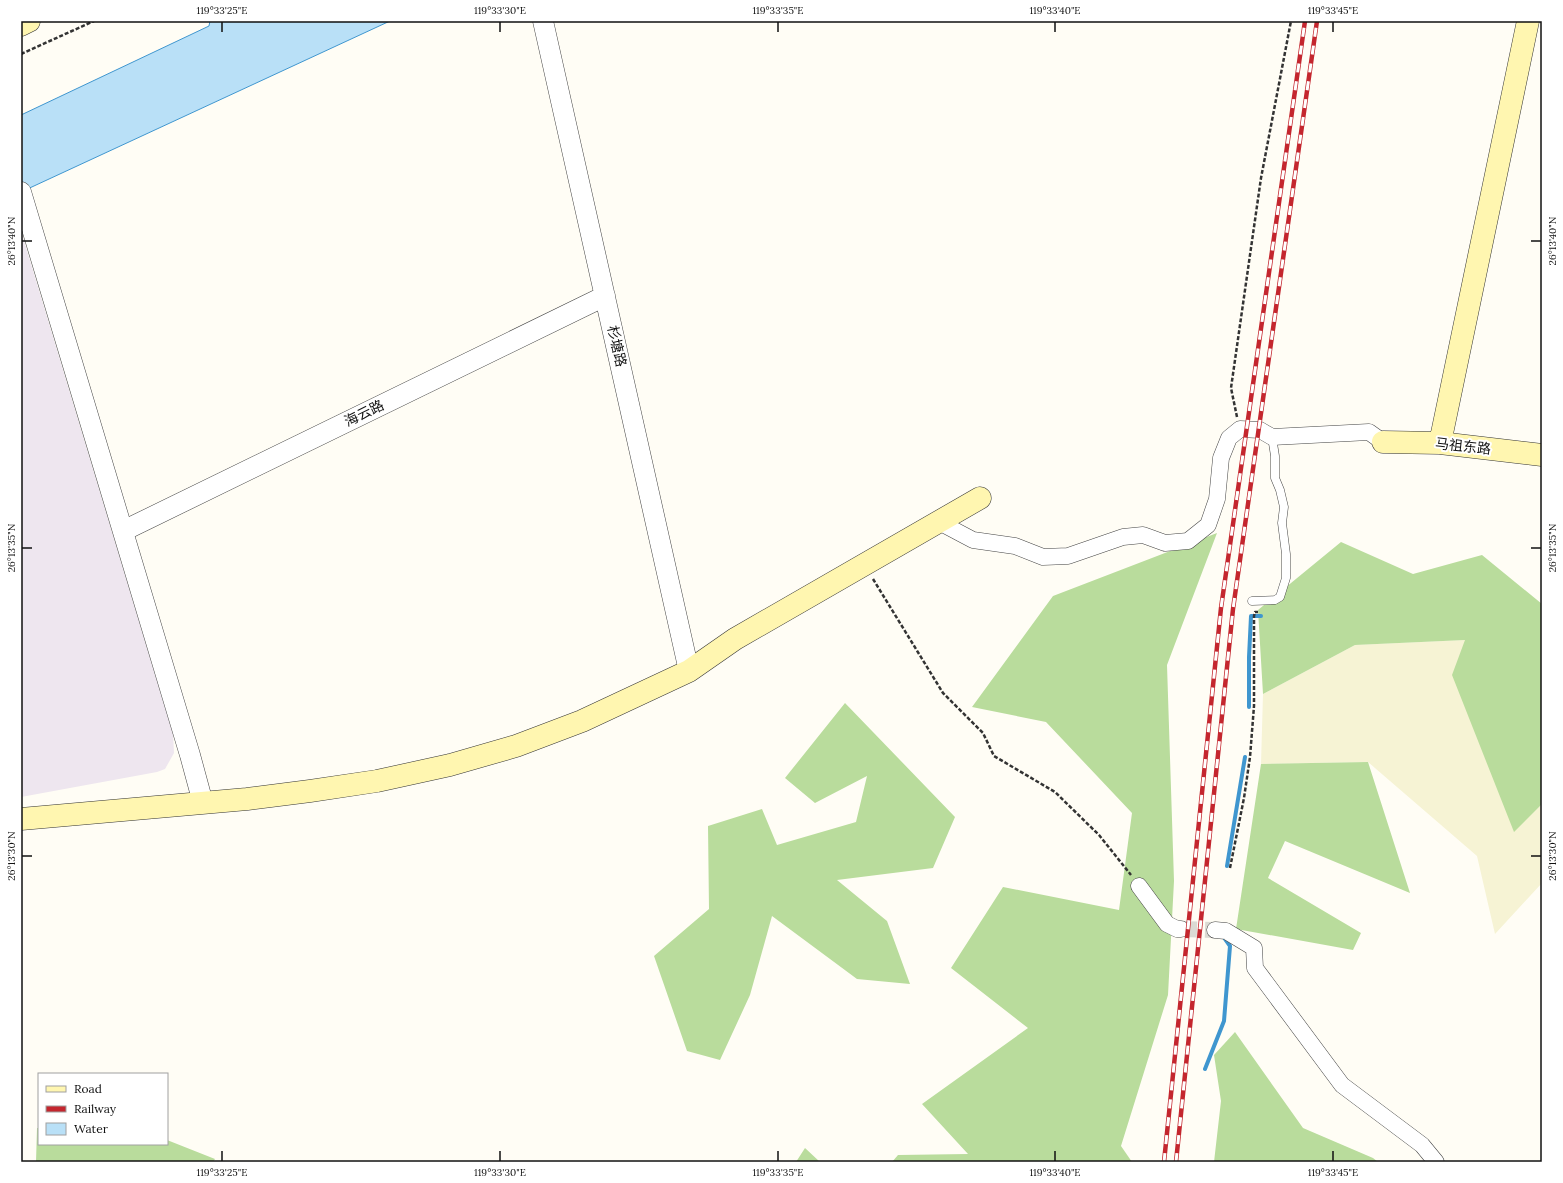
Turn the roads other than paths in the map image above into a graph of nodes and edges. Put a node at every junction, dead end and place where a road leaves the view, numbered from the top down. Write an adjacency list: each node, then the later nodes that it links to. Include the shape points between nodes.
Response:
1 (29, 21): 4 (main road)
2 (543, 21): 6 (street, 杉塘路)
3 (1528, 21): 9 (main road)
4 (21, 25)
5 (24, 202): 13 (street)
6 (605, 296): 13 (street, 海云路); 15 (street, 杉塘路)
7 (1272, 436): 8 (street, via 1369,432); 12 (street, via 1260,430 1240,429 1229,438 1221,458 1217,499 1208,525 1188,541 1165,543 1143,535 1123,537 1068,556 1043,557 1015,546 973,540); 14 (lane, via 1275,478 1284,507 1282,523 1286,578 1280,597 1275,600)
8 (1383, 442): 9 (main road, 马祖东路)
9 (1440, 443): 10 (main road, 马祖东路)
10 (1542, 455)
11 (980, 498): 12 (main road)
12 (939, 522): 15 (main road, via 735,639)
13 (123, 530): 16 (street)
14 (1252, 601)
15 (689, 671): 16 (main road, via 582,721 516,746 450,765 362,783)
16 (203, 803): 17 (main road)
17 (21, 819)
18 (1140, 886): 19 (street, via 1167,924)
19 (1181, 929)
20 (1215, 930): 21 (street, via 1226,931 1254,948 1255,968 1342,1085 1422,1146)
21 (1436, 1162)

